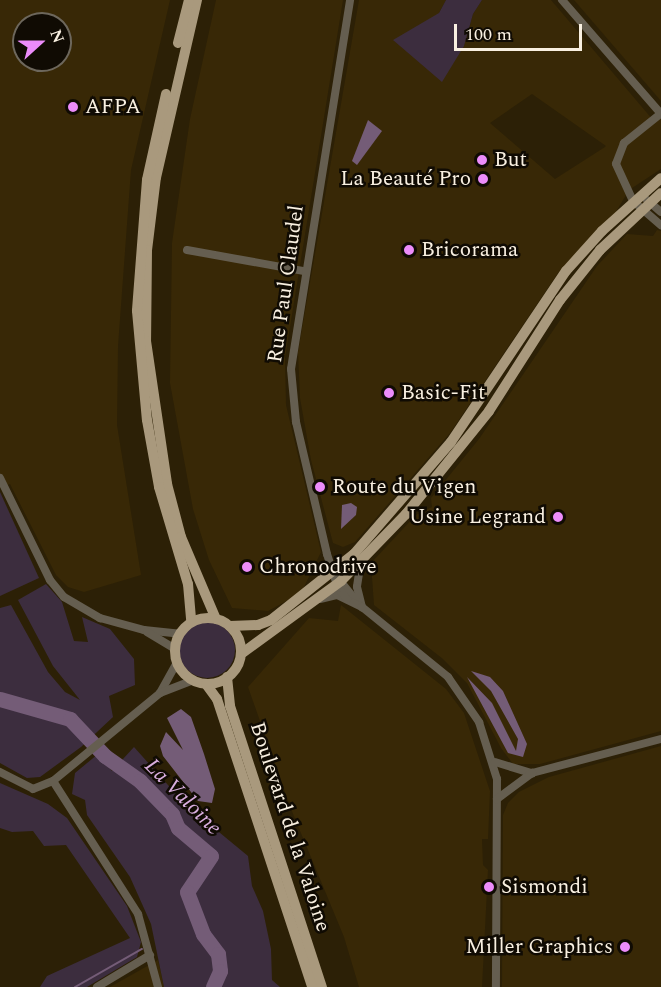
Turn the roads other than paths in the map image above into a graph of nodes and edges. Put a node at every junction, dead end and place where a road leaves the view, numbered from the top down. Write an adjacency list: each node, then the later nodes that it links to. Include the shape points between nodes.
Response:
1 (189, 0): 21 (main road, via 147,180 137,311 149,431 159,487 188,584)
2 (197, 0): 20 (main road, via 156,177 147,250 146,341 167,484 181,537)
3 (350, 0): 12 (street, Rue Paul Claudel)
4 (562, 0): 5 (street)
5 (660, 114): 8 (street, via 624,143 618,153 616,164)
6 (661, 178): 8 (main road)
7 (661, 193): 8 (main road)
8 (639, 199): 9 (street); 10 (street); 14 (main road, via 560,300 489,411 446,467); 15 (main road, via 566,271 451,442 354,554)
9 (661, 212)
10 (661, 225)
11 (187, 250): 12 (street)
12 (304, 271): 15 (street, Rue Paul Claudel, via 292,355 292,385 296,422)
13 (0, 478): 23 (street, via 50,580 64,597 100,618)
14 (362, 560): 16 (main road); 19 (street, via 357,586)
15 (332, 572): 16 (street, Rue Paul Claudel); 22 (main road, via 271,620 258,626)
16 (339, 583): 17 (street); 18 (main road); 19 (street)
17 (347, 598): 18 (street, via 328,595); 19 (street)
18 (309, 605): 26 (main road)
19 (362, 607): 33 (street, via 448,677 471,706)
20 (216, 619): 21 (main road); 22 (main road)
21 (191, 622): 24 (main road)
22 (230, 626): 26 (main road, via 238,637)
23 (144, 630): 24 (street); 25 (street)
24 (180, 634): 25 (main road)
25 (175, 649): 27 (main road)
26 (241, 654): 28 (main road)
27 (177, 662): 29 (main road); 31 (street)
28 (227, 677): 30 (main road); 42 (main road, Boulevard de la Valoine, via 230,706)
29 (194, 680): 30 (main road); 31 (street)
30 (206, 684): 41 (main road, Boulevard de la Valoine, via 217,699)
31 (160, 693): 36 (street)
32 (661, 739): 35 (street)
33 (495, 762): 35 (street); 37 (street)
34 (0, 772): 36 (street, via 33,789)
35 (532, 773): 37 (street)
36 (53, 781): 38 (street, via 138,914)
37 (497, 799): 43 (street)
38 (150, 955): 39 (street); 40 (street)
39 (98, 987)
40 (158, 987)
41 (312, 987)
42 (322, 987)
43 (496, 987)

